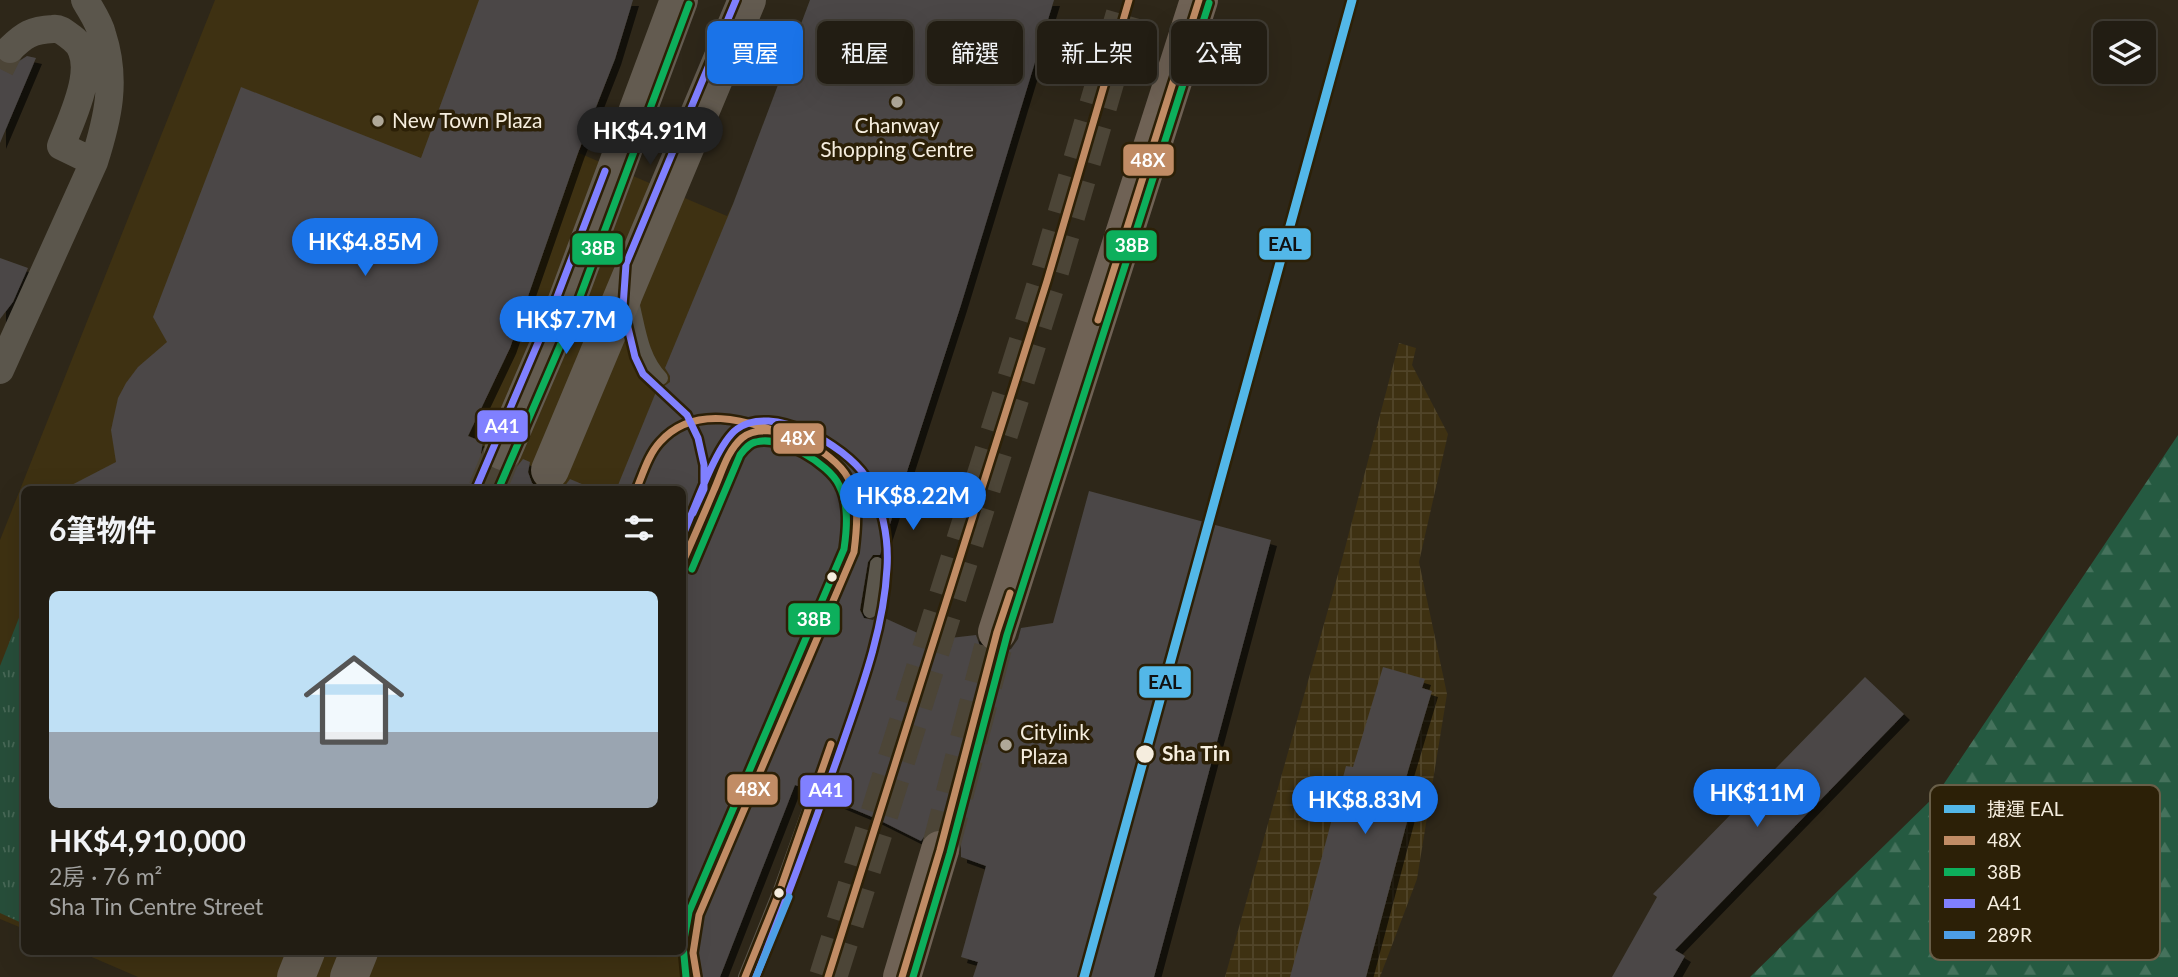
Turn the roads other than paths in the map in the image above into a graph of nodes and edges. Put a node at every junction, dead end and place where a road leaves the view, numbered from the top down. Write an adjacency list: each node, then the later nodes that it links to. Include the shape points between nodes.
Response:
1 (85, 0): 6 (street, via 102,33 111,82 105,128)
2 (679, 0): 10 (main road, via 562,314)
3 (747, 0): 7 (main road)
4 (1199, 0): 14 (highway)
5 (10, 50): 6 (street, via 36,30 58,28 78,42 84,60 83,87 61,146)
6 (94, 162): 8 (street)
7 (636, 265): 9 (lane, via 633,306 645,353); 11 (main road)
8 (0, 370)
9 (662, 378)
10 (503, 451)
11 (550, 470)
12 (877, 564): 13 (lane)
13 (870, 611)
14 (998, 632)
15 (815, 793): 22 (lane)
16 (940, 850): 23 (highway)
17 (305, 955): 20 (main road)
18 (358, 955): 21 (main road)
19 (375, 955): 21 (lane)
20 (296, 977)
21 (351, 977)
22 (745, 977)
23 (902, 977)

